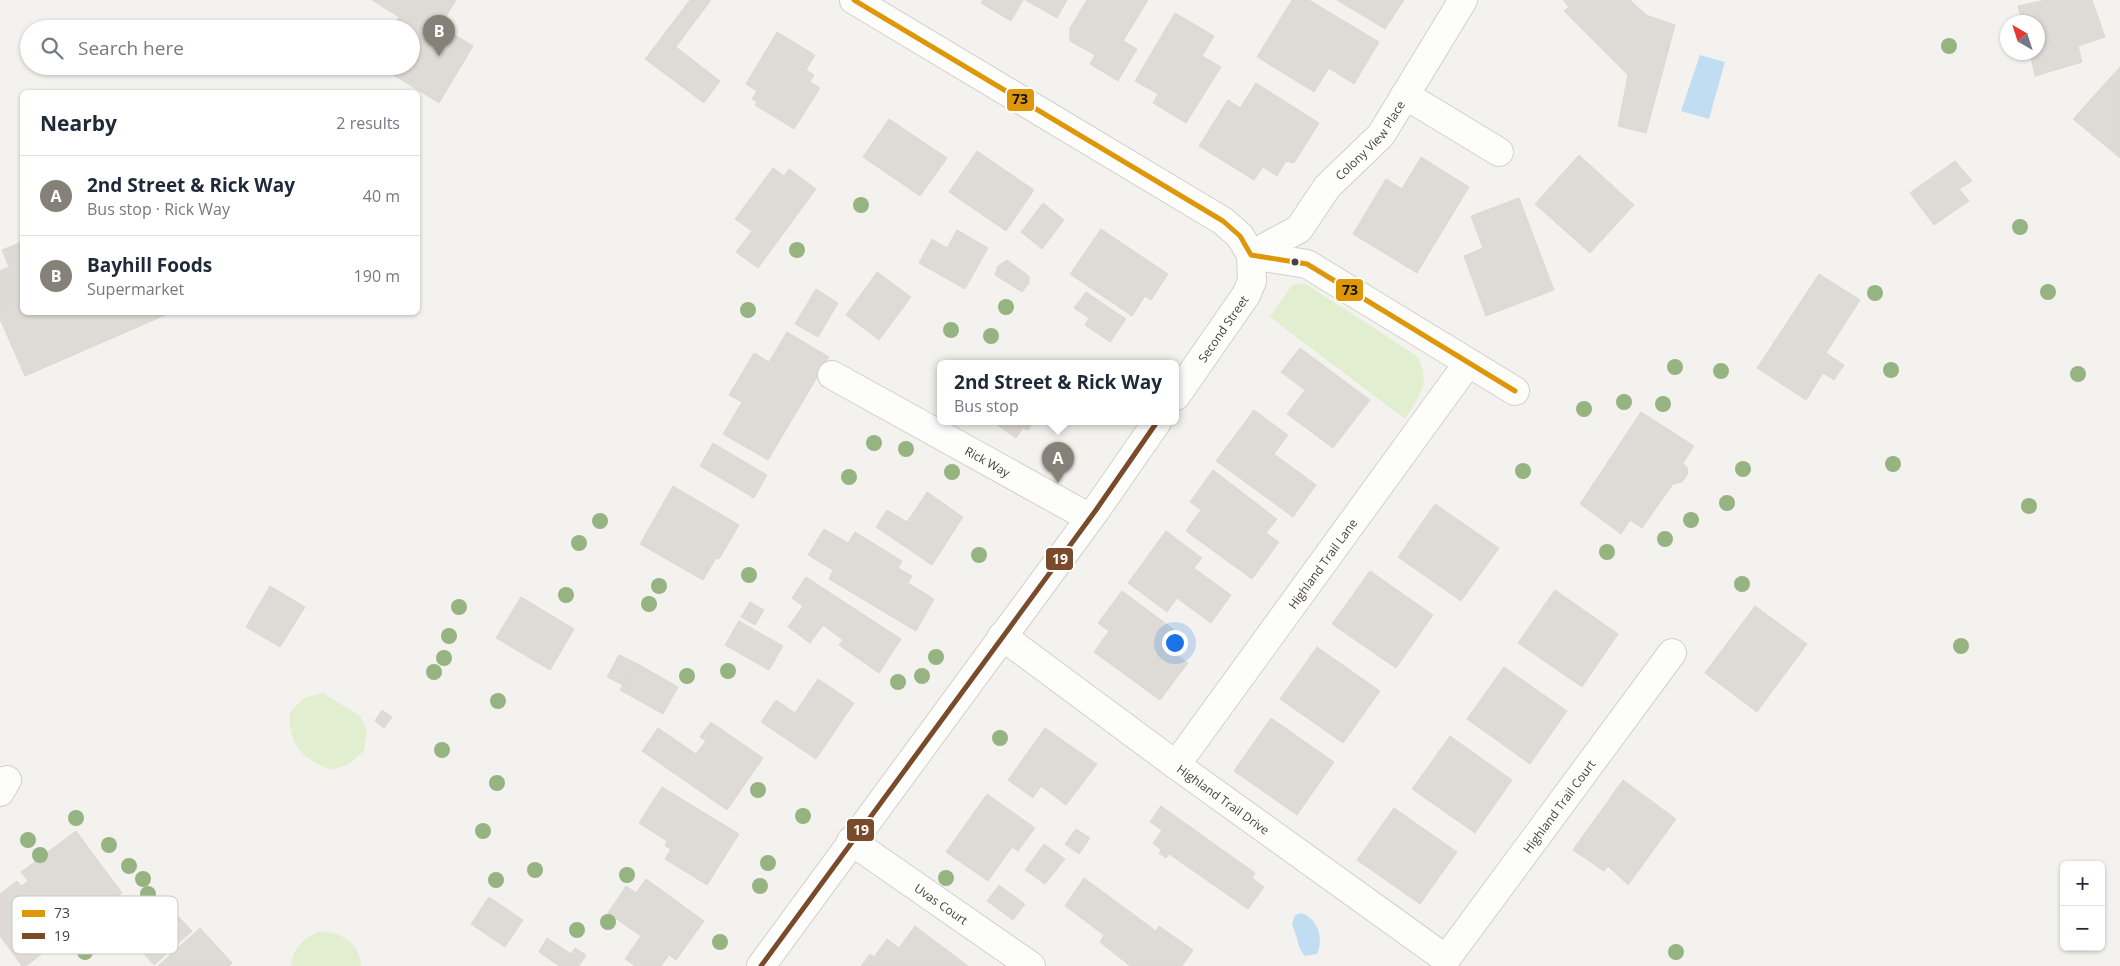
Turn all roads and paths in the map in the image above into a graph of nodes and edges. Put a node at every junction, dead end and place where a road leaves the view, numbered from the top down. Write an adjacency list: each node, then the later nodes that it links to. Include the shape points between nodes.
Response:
1 (854, 0): 5 (street, via 1223,221 1240,236)
2 (1463, 0): 3 (street, Colony View Place)
3 (1405, 95): 4 (street); 5 (street, Colony View Place, via 1380,135 1327,187 1299,229)
4 (1498, 152)
5 (1251, 255): 6 (street, via 1307,264); 9 (street, Second Street, via 1252,281 1246,295)
6 (1468, 363): 8 (street); 14 (street, Highland Trail Lane)
7 (832, 375): 11 (street, Rick Way)
8 (1515, 391)
9 (1179, 392)
10 (1156, 425): 11 (street)
11 (1090, 518): 12 (street)
12 (1002, 636): 14 (street, Highland Trail Drive); 15 (street)
13 (1672, 653): 16 (street, Highland Trail Court)
14 (1176, 765): 16 (street, Highland Trail Drive)
15 (851, 841): 17 (street); 18 (street, Uvas Court)
16 (1446, 959)
17 (761, 966)
18 (1031, 966)

